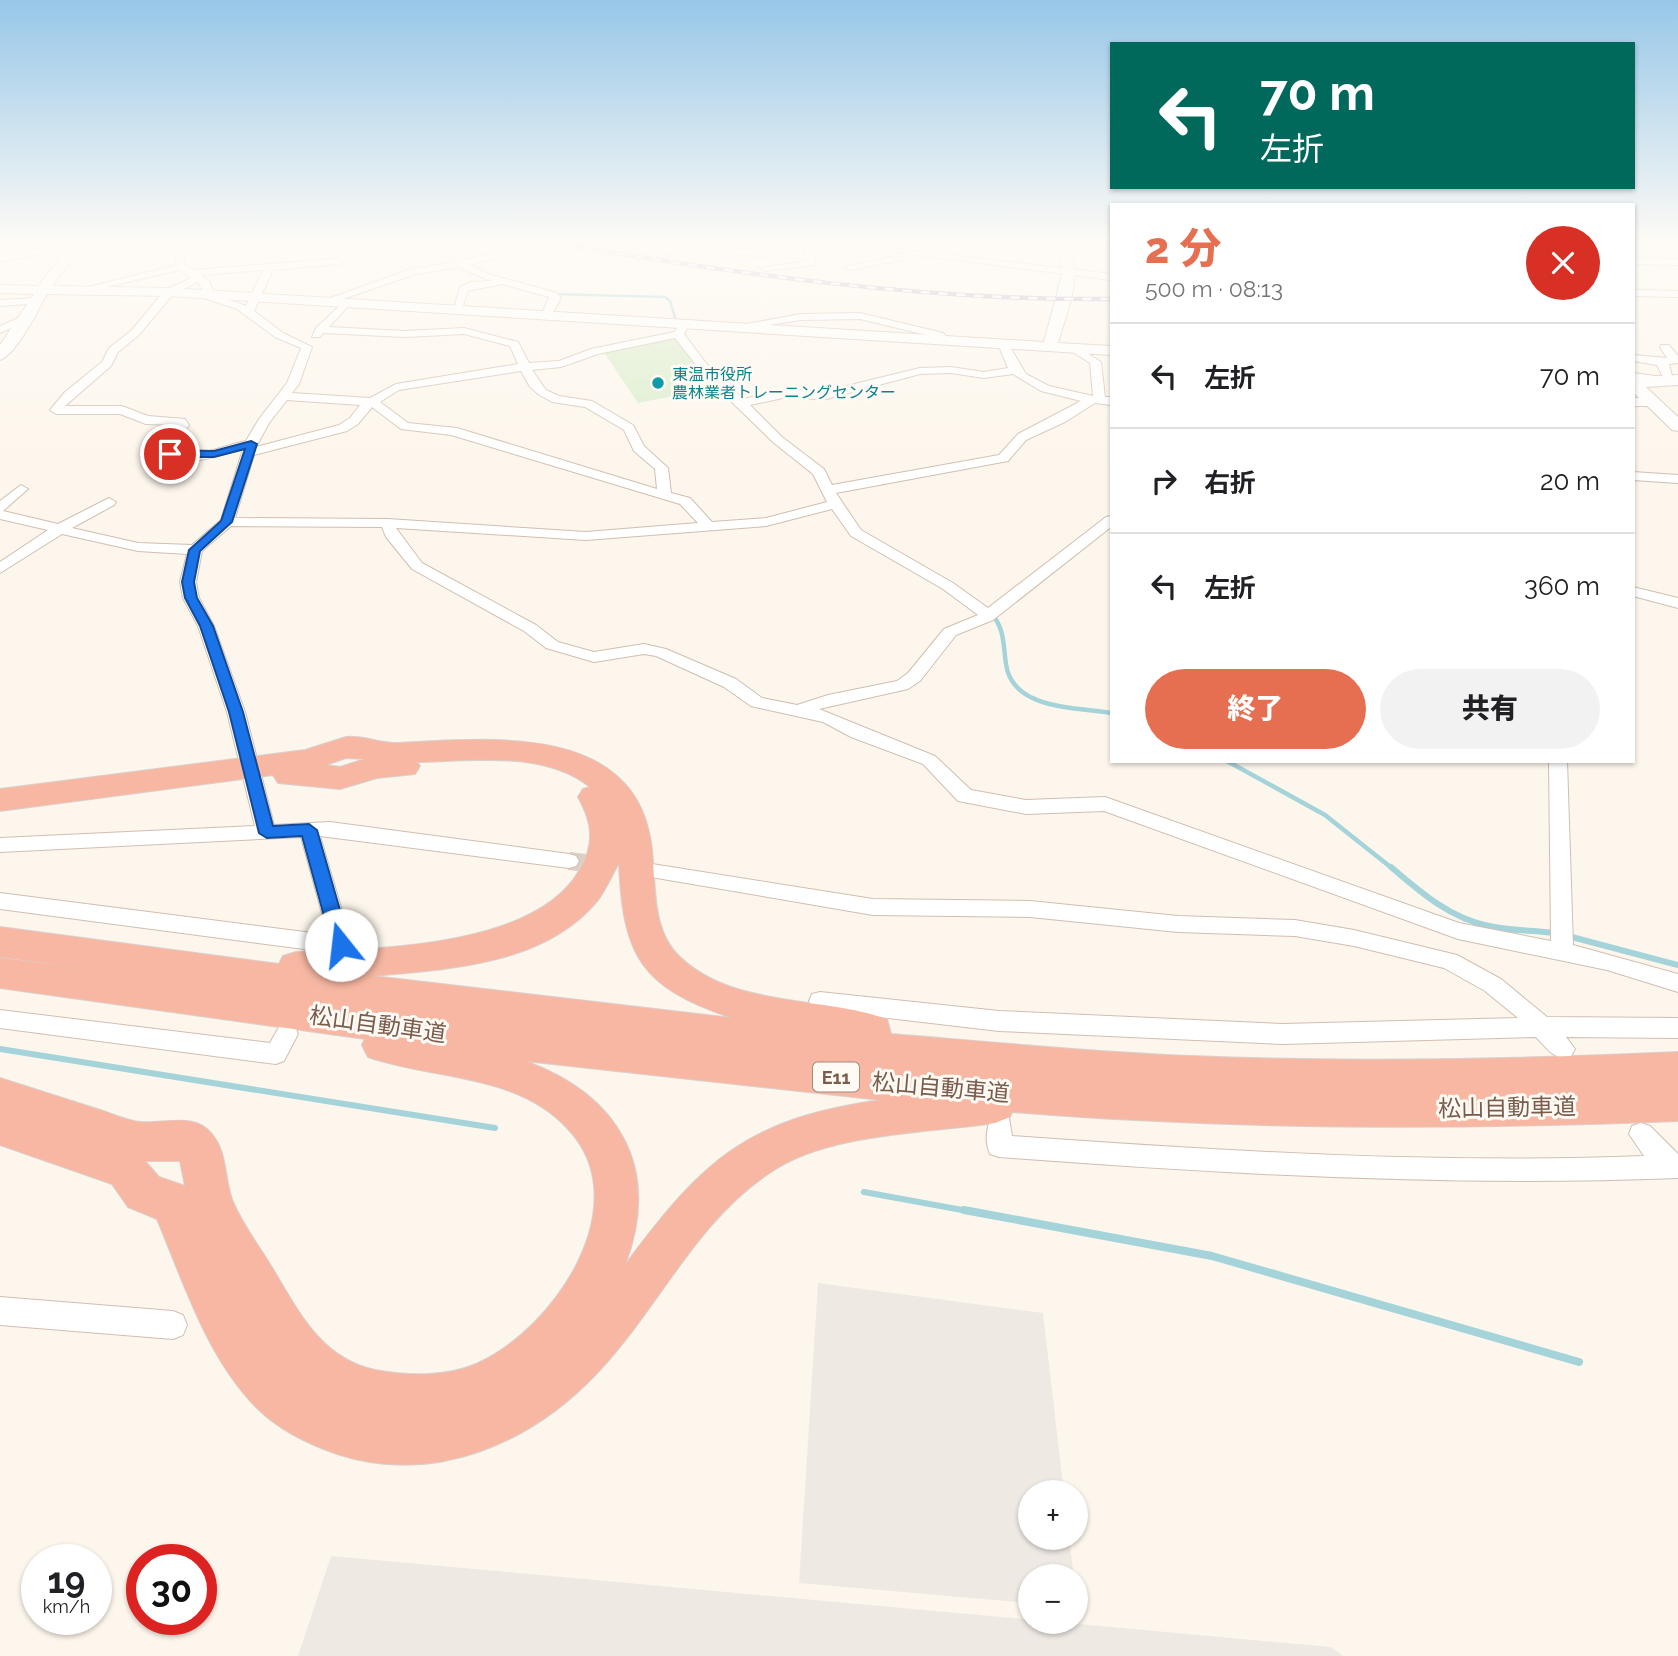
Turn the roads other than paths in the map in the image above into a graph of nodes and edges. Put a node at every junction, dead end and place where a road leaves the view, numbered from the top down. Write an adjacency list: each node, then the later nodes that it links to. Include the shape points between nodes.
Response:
1 (23, 319): 9 (street)
2 (27, 319): 17 (main road)
3 (146, 319): 32 (street, via 113,350 107,364 56,410 112,409 131,411 146,420 181,422 165,450 175,455)
4 (258, 319): 12 (street)
5 (334, 319): 10 (street)
6 (580, 319): 8 (main road)
7 (1057, 319): 13 (main road)
8 (682, 329): 11 (main road, via 735,327); 20 (street, via 561,364); 30 (street, via 708,373)
9 (0, 330)
10 (320, 330): 12 (street); 20 (street, via 474,332 514,344)
11 (1003, 344): 13 (main road); 21 (street)
12 (307, 347): 25 (street)
13 (1050, 347): 15 (main road)
14 (1665, 347): 19 (street, via 1675,360)
15 (1074, 349): 16 (main road); 26 (street, via 1095,362)
16 (1110, 351)
17 (0, 355)
18 (1635, 358): 19 (street)
19 (1660, 362): 24 (street)
20 (523, 367): 27 (street, via 396,387); 36 (street, via 549,397 588,404 629,428 638,447 661,468)
21 (1015, 370): 26 (street, via 1067,395); 30 (street, via 984,375 920,371 826,395 783,394)
22 (1635, 379): 24 (main road)
23 (1635, 380): 29 (street)
24 (1675, 382)
25 (284, 396): 27 (street); 32 (street, via 263,422)
26 (1101, 400): 37 (street, via 1022,437 1003,458)
27 (372, 402): 32 (street, via 344,428); 36 (street, via 405,426 453,431)
28 (1635, 402): 29 (street)
29 (1652, 402): 31 (street)
30 (741, 403): 37 (street, via 819,472)
31 (1678, 426)
32 (250, 449): 42 (street)
33 (1635, 475): 34 (street)
34 (1678, 479)
35 (21, 489): 39 (street)
36 (664, 494): 44 (street, via 685,501)
37 (832, 497): 44 (street, via 766,522); 50 (street, via 856,533 948,586)
38 (109, 502): 45 (street)
39 (0, 508)
40 (0, 515): 45 (street)
41 (1110, 521): 50 (street)
42 (226, 522): 43 (street); 46 (street)
43 (388, 523): 44 (street, via 586,536); 51 (street, via 391,534 417,566 530,628 552,645 594,657 644,649 660,652 730,682 757,702)
44 (709, 527)
45 (59, 529): 46 (street, via 138,547); 47 (street)
46 (195, 550): 53 (street, via 188,582 191,598 206,626 236,712)
47 (0, 569)
48 (1635, 592): 49 (street)
49 (1678, 603)
50 (987, 617): 51 (street, via 950,632 914,677 902,685 828,699)
51 (796, 711): 62 (street, via 828,717 929,760 973,799 1038,808 1105,804 1458,931 1508,944)
52 (1558, 763): 62 (street)
53 (251, 774): 54 (highway); 55 (highway); 57 (street); 64 (highway, via 340,778 376,767 524,766 556,774 597,799 608,823 608,847 579,900 555,919 493,945 441,957); 75 (highway, via 356,747 387,753 529,752 579,766 600,777 627,812 639,918 650,947 667,969 690,986 727,1002)
54 (0, 800)
55 (0, 813)
56 (309, 830): 57 (street); 59 (street); 61 (street, via 339,949)
57 (267, 833): 58 (street)
58 (0, 845)
59 (569, 861)
60 (652, 871): 70 (street, via 873,907 1030,909 1178,924 1294,928 1342,936 1449,961 1493,985)
61 (0, 901)
62 (1561, 938): 66 (street, via 1607,961)
63 (0, 942): 64 (highway, 松山自動車道 / E11)
64 (202, 969): 75 (highway, 松山自動車道 / E11, via 801,1043)
65 (0, 974): 67 (highway, 松山自動車道 / E11)
66 (1678, 983)
67 (110, 987): 75 (highway, 松山自動車道 / E11, via 499,1041); 76 (highway, via 464,1062 552,1090 584,1115 603,1140 617,1174 610,1242 596,1278 573,1316 541,1351 497,1380 462,1394 421,1400 373,1396 338,1384 308,1363 286,1336 210,1206 202,1180 203,1156 190,1141 139,1142)
68 (820, 1001): 70 (street, via 1000,1030 1283,1034)
69 (0, 1019): 72 (street, via 276,1054)
70 (1541, 1027): 71 (street); 73 (street)
71 (1678, 1028)
72 (287, 1034)
73 (1563, 1049)
74 (1678, 1070): 75 (highway, 松山自動車道 / E11, via 1367,1078 1193,1074)
75 (1044, 1081): 77 (highway, 松山自動車道 / E11, via 1197,1105 1380,1109); 78 (highway, via 904,1119 853,1123 794,1140 759,1156 697,1208 621,1309 544,1388 510,1413 485,1423 460,1432 411,1438 365,1437 302,1413 276,1391 231,1333 172,1202 151,1197 131,1184 127,1169)
76 (0, 1096)
77 (1678, 1102)
78 (0, 1126)
79 (1000, 1126): 81 (street, via 999,1146 1130,1156 1538,1171)
80 (1641, 1134): 81 (street)
81 (1674, 1167)
82 (0, 1311): 83 (street)
83 (173, 1325)

